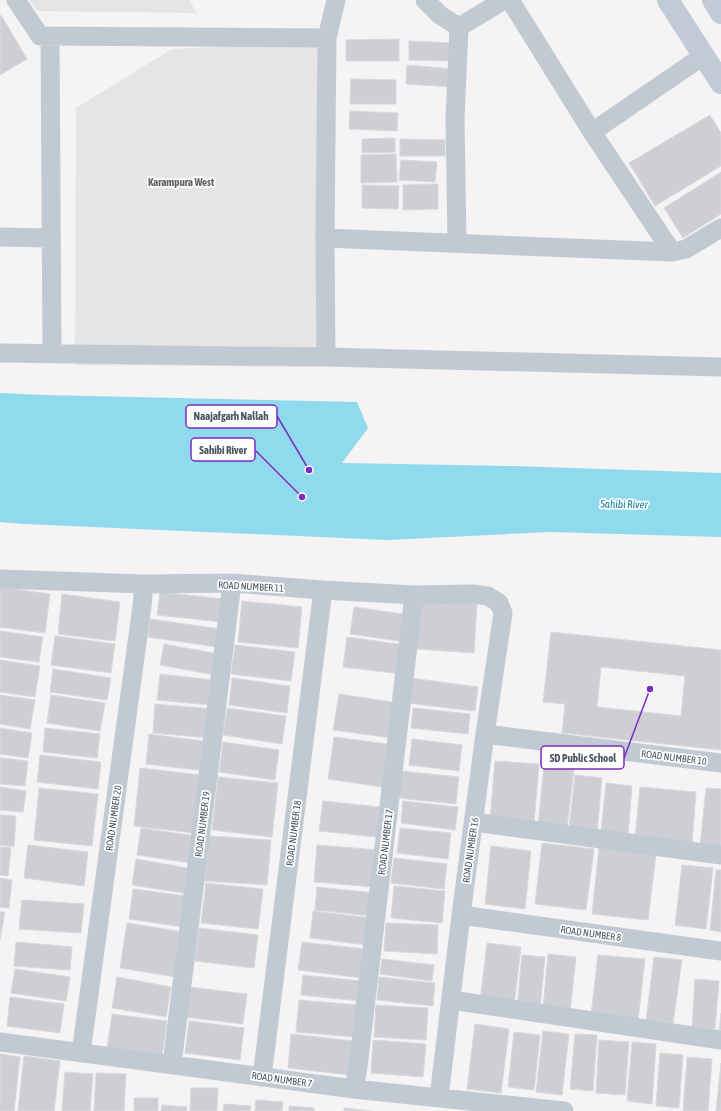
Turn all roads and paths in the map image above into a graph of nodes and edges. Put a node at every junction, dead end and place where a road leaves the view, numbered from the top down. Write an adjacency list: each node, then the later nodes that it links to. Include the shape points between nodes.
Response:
1 (16, 0): 10 (street, via 40,36)
2 (336, 0): 11 (street)
3 (425, 0): 9 (street, via 440,15)
4 (504, 0): 9 (street)
5 (510, 0): 14 (street)
6 (668, 0): 12 (main road)
7 (713, 0): 8 (main road)
8 (721, 12)
9 (459, 28): 19 (street, via 455,119)
10 (50, 36): 11 (street); 17 (street)
11 (328, 38): 18 (street)
12 (703, 56): 13 (main road); 14 (street)
13 (721, 83)
14 (592, 132): 20 (street)
15 (721, 228): 20 (street, via 686,248)
16 (0, 237): 17 (street)
17 (51, 238): 22 (street)
18 (325, 238): 19 (street); 23 (street)
19 (457, 243): 20 (street)
20 (672, 252)
21 (0, 353): 22 (street)
22 (52, 353): 23 (street)
23 (326, 357): 24 (street)
24 (721, 367)
25 (0, 579): 27 (street, ROAD NUMBER 11)
26 (232, 583): 27 (street, ROAD NUMBER 11); 28 (street, ROAD NUMBER 11); 41 (street, ROAD NUMBER 19)
27 (144, 584): 40 (street, ROAD NUMBER 20)
28 (323, 590): 29 (street, ROAD NUMBER 11); 42 (street, ROAD NUMBER 18)
29 (414, 595): 30 (street, ROAD NUMBER 11, via 473,594 488,596); 43 (street, ROAD NUMBER 17)
30 (499, 603): 31 (street, ROAD NUMBER 16, via 503,613)
31 (485, 734): 32 (street, ROAD NUMBER 10); 33 (street, ROAD NUMBER 16)
32 (721, 763)
33 (474, 822): 34 (street); 35 (street, ROAD NUMBER 16)
34 (721, 855)
35 (461, 915): 36 (street, ROAD NUMBER 8); 37 (street, ROAD NUMBER 16)
36 (721, 951)
37 (451, 1000): 38 (street); 44 (street, ROAD NUMBER 16)
38 (721, 1040)
39 (0, 1042): 40 (street, ROAD NUMBER 7)
40 (81, 1053): 41 (street, ROAD NUMBER 7)
41 (172, 1064): 42 (street, ROAD NUMBER 7)
42 (262, 1077): 43 (street, ROAD NUMBER 7)
43 (354, 1089): 44 (street, ROAD NUMBER 7)
44 (439, 1097): 45 (street, ROAD NUMBER 7)
45 (564, 1111)

